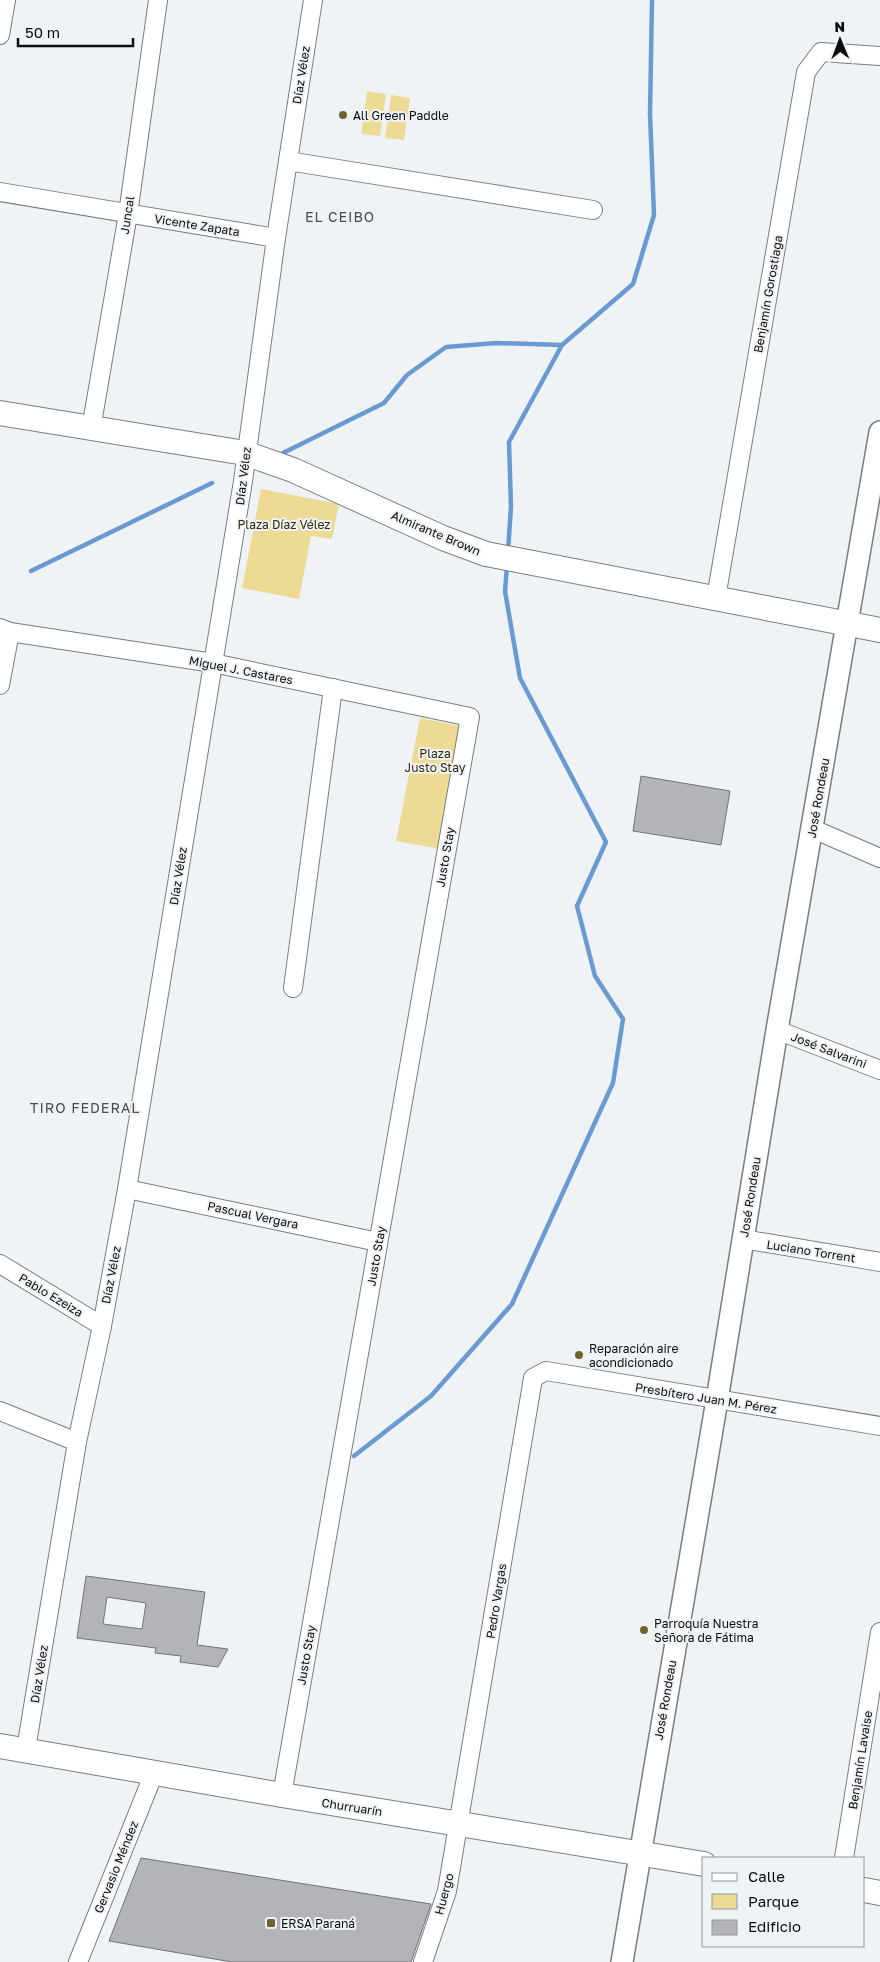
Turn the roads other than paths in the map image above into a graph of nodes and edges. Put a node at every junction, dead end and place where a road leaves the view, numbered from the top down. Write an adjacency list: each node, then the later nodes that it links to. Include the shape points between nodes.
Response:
1 (6, 0): 4 (street)
2 (158, 0): 9 (street, Juncal)
3 (313, 0): 6 (street, Díaz Vélez)
4 (0, 35)
5 (880, 56): 15 (street, Benjamín Gorostiaga, via 821,52 806,72)
6 (288, 161): 8 (street); 10 (street, Díaz Vélez)
7 (0, 192): 9 (street, Vicente Zapata)
8 (593, 210)
9 (128, 214): 10 (street, Vicente Zapata); 12 (street, Juncal)
10 (276, 238): 14 (street, Díaz Vélez)
11 (0, 413): 12 (main road, Almirante Brown)
12 (91, 429): 14 (main road, Almirante Brown)
13 (880, 432): 16 (street, José Rondeau)
14 (245, 453): 15 (main road, Almirante Brown, via 293,470 486,554); 19 (street, Díaz Vélez)
15 (716, 598): 16 (main road, Almirante Brown)
16 (848, 625): 18 (main road, Almirante Brown); 23 (street, José Rondeau)
17 (5, 630): 19 (street, Miguel J. Castares); 20 (street)
18 (880, 630)
19 (213, 663): 21 (street, Miguel J. Castares); 28 (street, Díaz Vélez)
20 (0, 685)
21 (333, 688): 22 (street, Miguel J. Castares); 25 (street)
22 (470, 717): 30 (street, Justo Stay)
23 (813, 829): 24 (street); 26 (street, José Rondeau)
24 (880, 858)
25 (293, 988)
26 (777, 1030): 27 (street, José Salvarini); 29 (street, José Rondeau)
27 (880, 1070)
28 (127, 1189): 30 (street, Pascual Vergara); 33 (street, Díaz Vélez)
29 (743, 1239): 31 (street, Luciano Torrent); 35 (street, José Rondeau)
30 (378, 1242): 43 (street, Justo Stay)
31 (880, 1262)
32 (0, 1264): 33 (street, Pablo Ezeiza)
33 (102, 1326): 38 (street, Díaz Vélez)
34 (533, 1378): 35 (street, Presbítero Juan M. Pérez, via 546,1371); 44 (street, Pedro Vargas)
35 (717, 1400): 37 (street, Presbítero Juan M. Pérez); 45 (street, José Rondeau)
36 (0, 1411): 38 (street)
37 (880, 1426)
38 (77, 1442): 41 (street, Díaz Vélez)
39 (880, 1632): 46 (street, Benjamín Lavaise)
40 (0, 1746): 41 (main road, Churruarín)
41 (26, 1749): 42 (main road, Churruarín)
42 (154, 1773): 43 (main road, Churruarín); 50 (street, Gervasio Méndez)
43 (282, 1795): 44 (main road, Churruarín)
44 (459, 1824): 45 (main road, Churruarín); 51 (street, Huergo, via 447,1891)
45 (639, 1853): 47 (main road, Churruarín); 52 (street, José Rondeau)
46 (844, 1857)
47 (702, 1864)
48 (865, 1890): 49 (main road)
49 (880, 1893)
50 (78, 1962)
51 (423, 1962)
52 (622, 1962)

